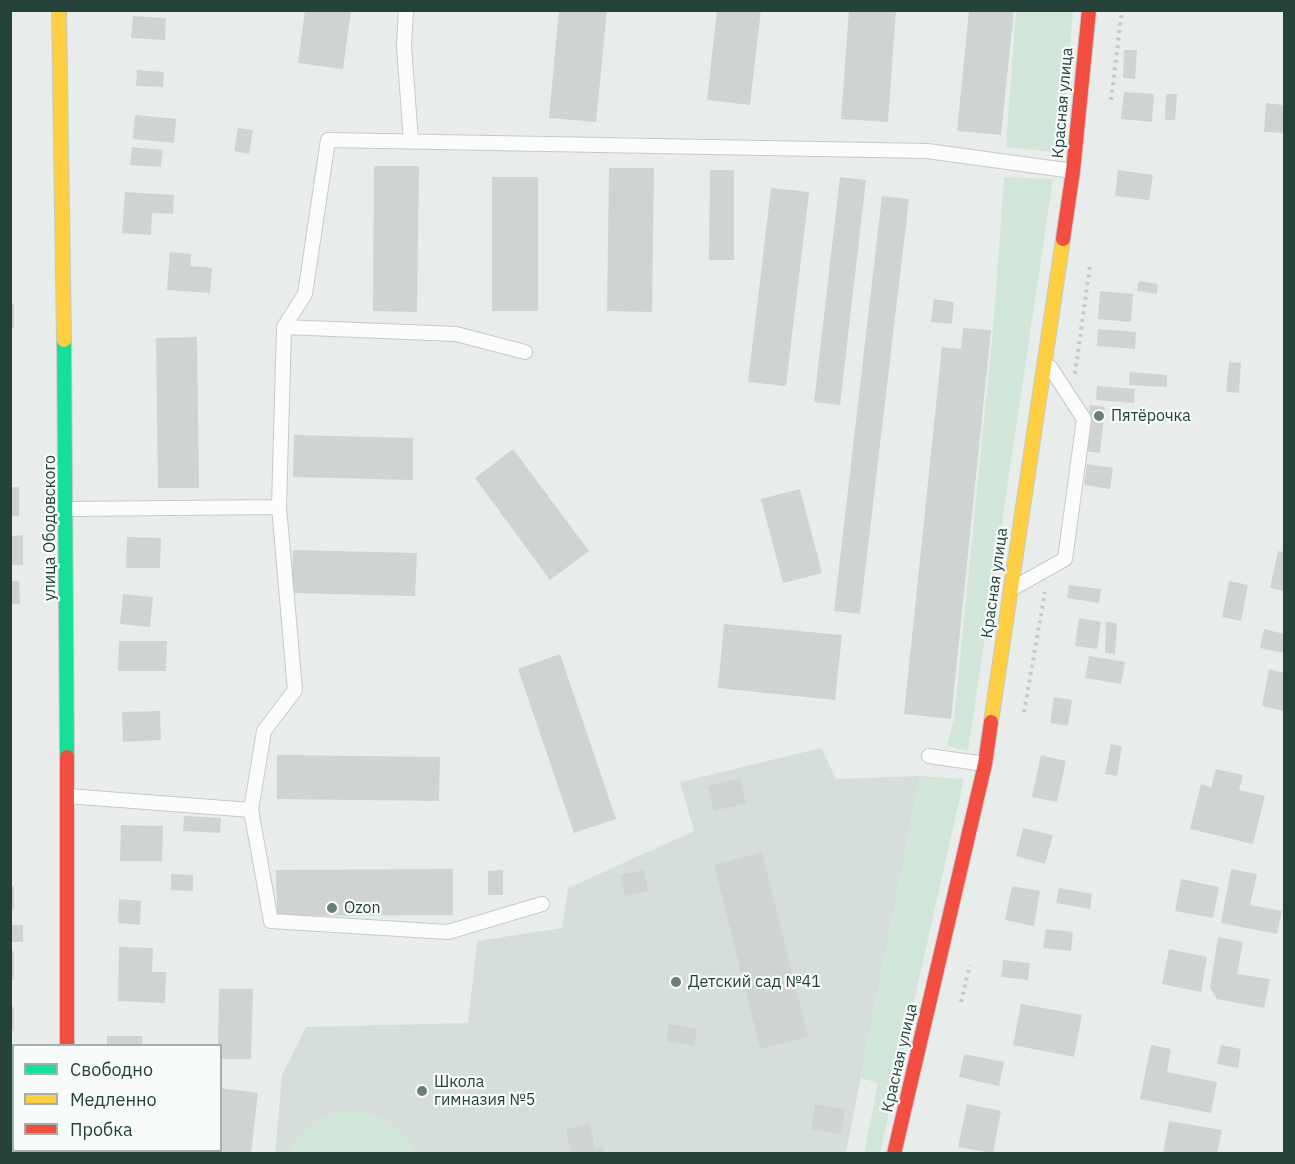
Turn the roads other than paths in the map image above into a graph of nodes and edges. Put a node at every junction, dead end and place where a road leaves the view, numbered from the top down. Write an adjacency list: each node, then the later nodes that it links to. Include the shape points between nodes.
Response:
1 (59, 10): 10 (main road, улица Ободовского)
2 (406, 10): 4 (lane, via 404,46)
3 (1089, 10): 5 (main road, Красная улица)
4 (411, 141): 5 (lane, via 927,151); 6 (lane, via 328,140 305,294)
5 (1073, 171): 8 (main road, Красная улица)
6 (284, 327): 7 (lane, via 456,334); 9 (lane)
7 (525, 352)
8 (1045, 361): 11 (main road, Красная улица); 11 (lane, via 1084,419 1065,559)
9 (279, 507): 10 (lane); 15 (lane, via 295,690 264,731)
10 (67, 509): 14 (main road, улица Ободовского)
11 (1011, 589): 13 (main road, Красная улица)
12 (929, 756): 13 (lane)
13 (985, 764): 18 (main road, Красная улица)
14 (67, 796): 15 (lane); 17 (main road, улица Ободовского)
15 (251, 810): 16 (lane, via 271,921 448,932)
16 (542, 904)
17 (67, 1044)
18 (894, 1154)

